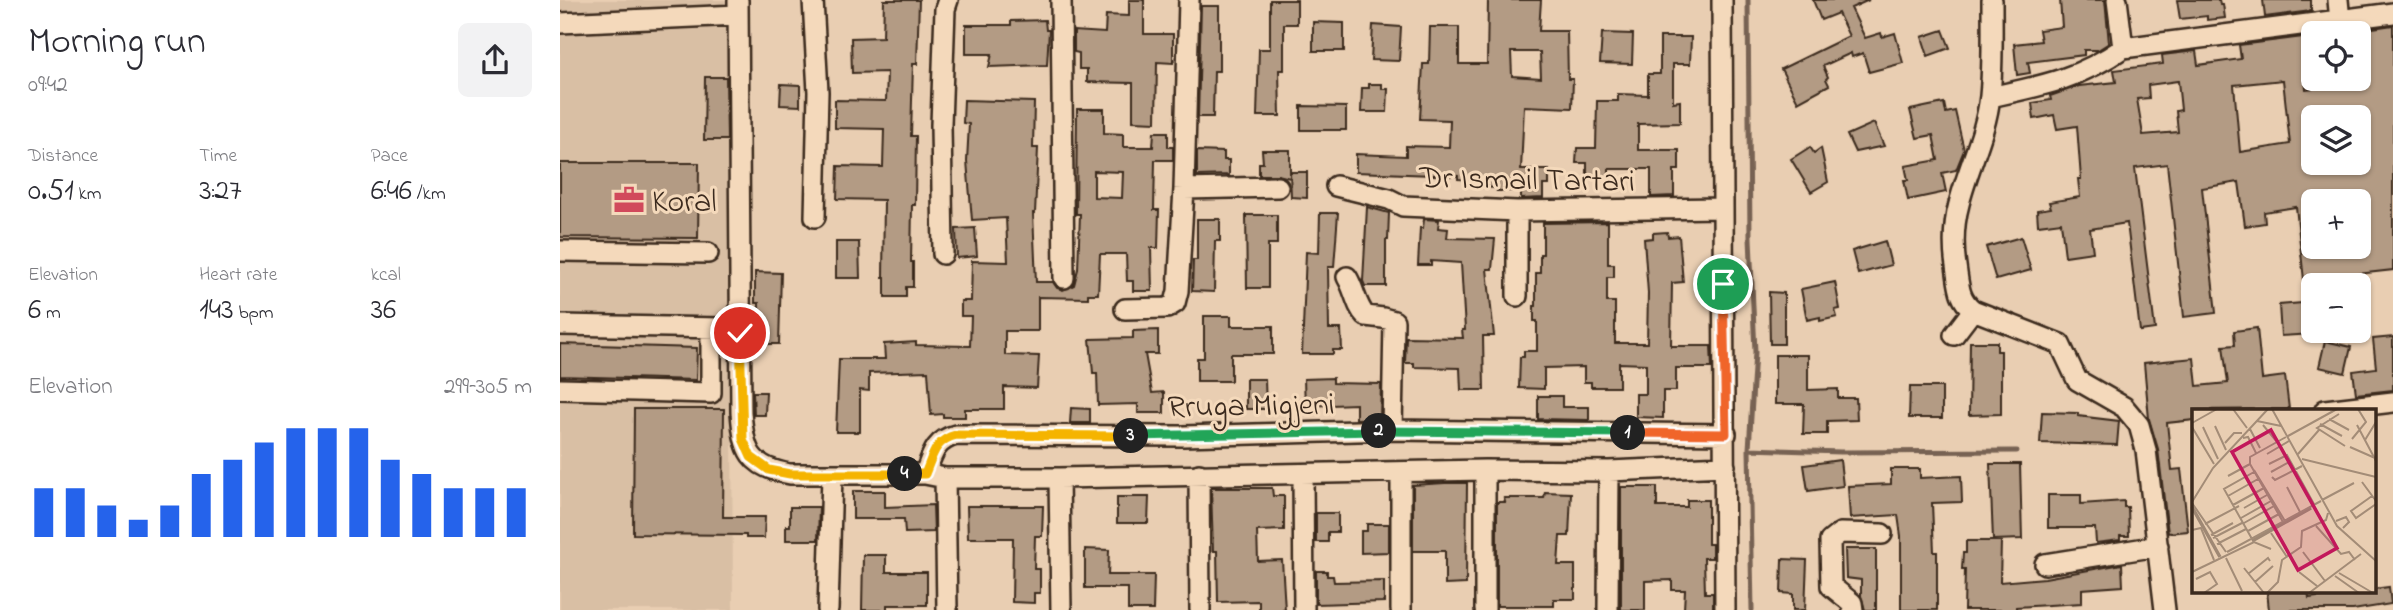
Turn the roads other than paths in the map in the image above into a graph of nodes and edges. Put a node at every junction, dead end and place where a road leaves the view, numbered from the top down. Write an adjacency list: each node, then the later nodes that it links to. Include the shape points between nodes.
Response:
1 (813, 0): 21 (street, via 818,92)
2 (948, 0): 24 (street, via 941,125)
3 (1061, 0): 26 (street)
4 (1189, 0): 18 (street)
5 (1722, 0): 19 (street)
6 (1992, 0): 15 (street)
7 (2118, 0): 14 (street)
8 (2338, 0): 11 (street)
9 (738, 8): 12 (street); 32 (street)
10 (2393, 13): 11 (street)
11 (2340, 21)
12 (560, 23)
13 (2301, 26): 14 (street)
14 (2123, 48): 15 (street, via 2076,76)
15 (1990, 97): 29 (street, via 1955,223 1960,293)
16 (1336, 186): 20 (street, Dr Ismail Tartari, via 1403,206)
17 (1278, 187): 18 (street)
18 (1184, 189): 28 (street, via 1175,303 1167,308)
19 (1721, 208): 20 (street, Dr Ismail Tartari); 38 (street)
20 (1517, 211): 27 (street)
21 (815, 216)
22 (560, 251): 23 (street)
23 (708, 253)
24 (943, 254)
25 (1347, 277): 37 (street, via 1366,317 1394,321)
26 (1063, 278)
27 (1517, 296)
28 (1125, 309)
29 (1973, 310): 33 (street); 49 (street, via 2060,344 2077,380 2135,418 2146,450)
30 (560, 325): 31 (street)
31 (711, 328): 32 (street); 34 (street, via 711,393)
32 (740, 333): 45 (street, via 743,439 751,457 769,470)
33 (1954, 335)
34 (560, 389)
35 (2393, 402): 36 (street)
36 (2340, 409)
37 (1392, 430): 38 (street, Rruga Migjeni); 46 (street, Rruga Migjeni, via 1183,436 956,435 945,438 934,451)
38 (1726, 434): 39 (street)
39 (1725, 466): 41 (street); 59 (street)
40 (1485, 470): 41 (street); 42 (street); 57 (street)
41 (1609, 471): 58 (street)
42 (1401, 472): 44 (street); 56 (street)
43 (1199, 474): 44 (street); 47 (street); 54 (street)
44 (1303, 474): 55 (street)
45 (832, 475): 46 (street); 51 (street)
46 (935, 476): 47 (street); 52 (street)
47 (1059, 478): 53 (street)
48 (1882, 534): 60 (street, via 1840,533 1830,541 1831,586 1852,603)
49 (2158, 546): 50 (street); 61 (street)
50 (2045, 565)
51 (828, 610)
52 (947, 610)
53 (1061, 610)
54 (1200, 610)
55 (1304, 610)
56 (1401, 610)
57 (1485, 610)
58 (1608, 610)
59 (1725, 610)
60 (1853, 610)
61 (2165, 610)

